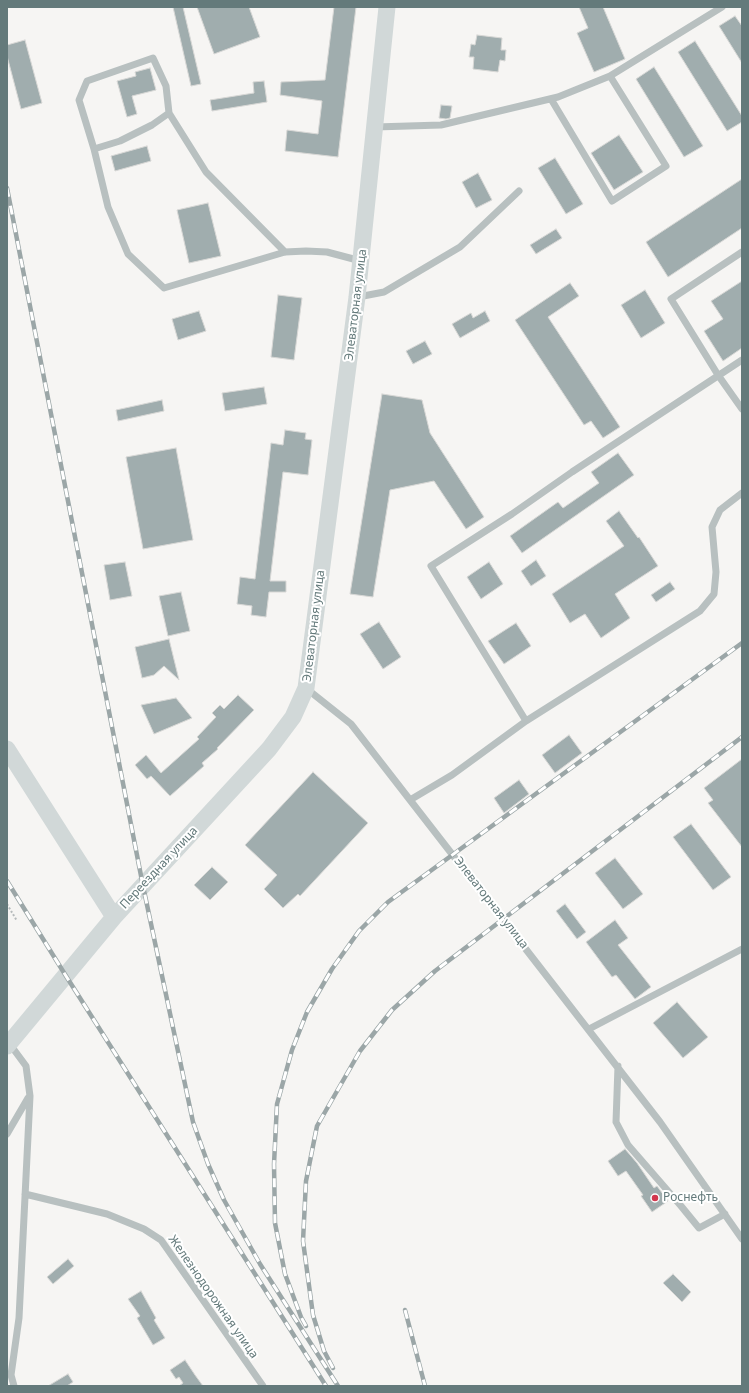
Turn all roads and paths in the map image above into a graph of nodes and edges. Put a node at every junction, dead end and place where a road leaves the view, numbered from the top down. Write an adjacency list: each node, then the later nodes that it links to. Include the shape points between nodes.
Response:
1 (387, 7): 6 (main road, Элеваторная улица)
2 (722, 7): 3 (street)
3 (610, 76): 4 (street); 4 (street, via 666,166 612,201)
4 (551, 99): 6 (street, via 441,125)
5 (169, 113): 7 (street, via 120,141); 7 (street, via 166,86 153,58 87,81 79,100); 9 (street, via 206,172)
6 (375, 127): 11 (main road, Элеваторная улица)
7 (94, 149): 9 (street, via 108,207 128,254 164,288)
8 (519, 191): 12 (street, via 460,247 384,292)
9 (285, 252): 11 (street, via 327,252)
10 (742, 252): 14 (street, via 671,299)
11 (361, 261): 12 (main road, Элеваторная улица)
12 (357, 296): 17 (main road, Элеваторная улица)
13 (742, 360): 14 (street)
14 (718, 375): 15 (street); 18 (street, via 431,566)
15 (742, 408)
16 (742, 494): 18 (street, via 720,510 712,527 716,572 714,594 700,612)
17 (306, 688): 20 (street, Элеваторная улица, via 351,724); 22 (main road, Переездная улица, via 293,717 269,749)
18 (526, 721): 20 (street, via 452,775)
19 (7, 749): 22 (main road)
20 (410, 800): 25 (street, Элеваторная улица)
21 (7, 904): 23 (path)
22 (114, 917): 26 (main road, Переездная улица)
23 (17, 921)
24 (742, 949): 25 (street)
25 (589, 1029): 27 (street, Элеваторная улица)
26 (8, 1043): 28 (street, via 26,1066)
27 (618, 1066): 31 (street, Элеваторная улица); 31 (street, via 616,1122 628,1145 699,1228)
28 (30, 1096): 29 (street); 30 (street)
29 (7, 1134)
30 (25, 1194): 33 (street, via 19,1318 12,1375); 34 (street, Железнодорожная улица, via 107,1214 144,1229 161,1240)
31 (725, 1214): 32 (street, Элеваторная улица)
32 (742, 1239)
33 (14, 1386)
34 (263, 1386)

